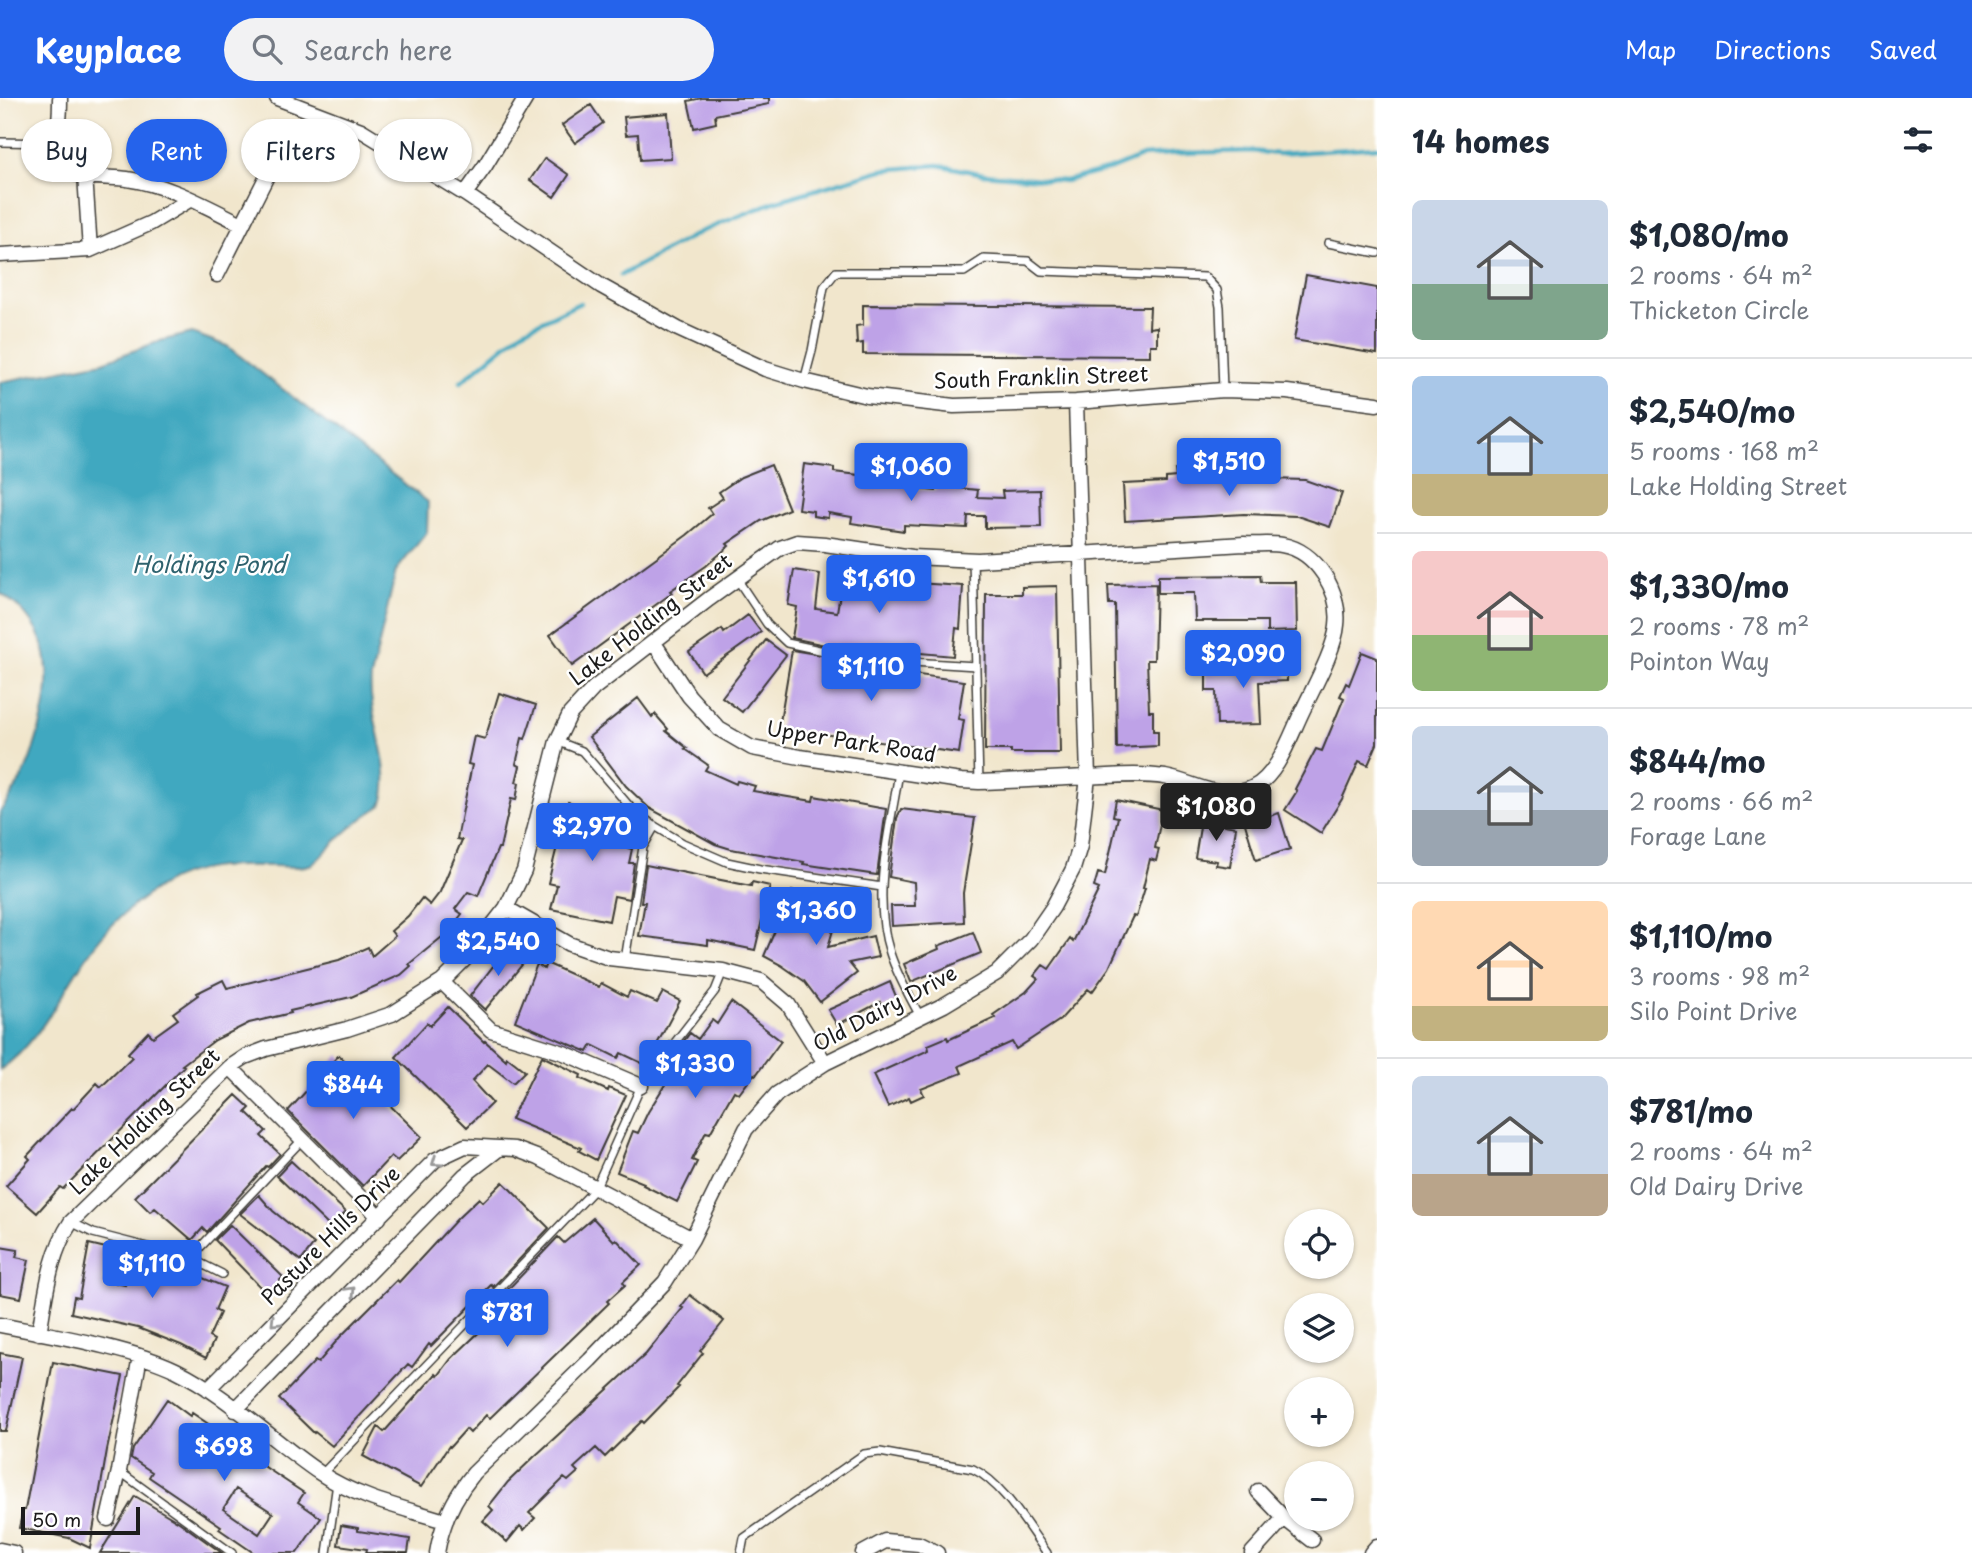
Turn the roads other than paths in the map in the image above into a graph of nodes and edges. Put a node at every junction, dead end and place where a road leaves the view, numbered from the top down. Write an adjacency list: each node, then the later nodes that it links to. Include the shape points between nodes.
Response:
1 (60, 98): 4 (street)
2 (277, 98): 10 (street, South Franklin Street, via 361,130)
3 (526, 98): 10 (street)
4 (59, 119)
5 (0, 142): 6 (lane)
6 (21, 142)
7 (112, 178): 11 (street, via 149,182)
8 (85, 182): 14 (street)
9 (264, 182): 12 (street)
10 (465, 194): 18 (street, South Franklin Street, via 601,286 678,329 765,369)
11 (191, 199): 12 (street); 14 (street, via 152,223)
12 (242, 224): 17 (street)
13 (1328, 243): 15 (lane)
14 (90, 250): 16 (street)
15 (1377, 253)
16 (0, 255)
17 (216, 275)
18 (804, 381): 19 (lane, via 824,286 836,272 964,272 984,258 1028,261 1041,271 1205,277 1217,290 1220,307); 20 (street, South Franklin Street, via 867,396 954,405)
19 (1223, 390): 20 (street, South Franklin Street); 21 (street, South Franklin Street, via 1287,392)
20 (1076, 402): 22 (street, Old Dairy Drive)
21 (1377, 404)
22 (1082, 555): 23 (street, Lake Holding Street); 29 (street, Old Dairy Drive); 29 (street, Lake Holding Street, via 1284,545 1307,556 1325,575 1338,604 1337,628 1313,689 1277,764 1255,786 1233,794 1164,777)
23 (973, 560): 24 (street, Lake Holding Street, via 797,542 780,548); 26 (lane)
24 (737, 578): 25 (street, Lake Holding Street); 26 (lane, via 767,624 787,643 912,662)
25 (654, 643): 27 (street, Lake Holding Street, via 594,688 570,714); 28 (street, Upper Park Road, via 719,729 752,748)
26 (976, 666): 30 (lane)
27 (557, 741): 31 (lane, via 582,751 631,807); 33 (street, Lake Holding Street, via 524,871)
28 (899, 772): 30 (street, Upper Park Road); 32 (lane)
29 (1088, 777): 30 (street, Upper Park Road); 37 (street, Old Dairy Drive, via 1073,869 1031,939 996,973)
30 (979, 782)
31 (655, 826): 32 (lane, via 727,862); 34 (lane, via 643,847)
32 (881, 887): 37 (lane, via 890,954)
33 (506, 908): 34 (street, via 569,944); 36 (street, Lake Holding Street)
34 (625, 960): 35 (street)
35 (723, 971): 38 (street, via 761,981 789,1004); 40 (lane, via 715,991)
36 (442, 982): 39 (street, Lake Holding Street, via 392,1014 266,1049); 40 (street, via 491,1030 564,1053)
37 (920, 1016): 38 (street, Old Dairy Drive)
38 (825, 1063): 46 (street, Old Dairy Drive, via 777,1094 746,1129)
39 (230, 1067): 41 (street); 45 (street, Lake Holding Street)
40 (641, 1086): 43 (lane)
41 (302, 1140): 44 (street); 47 (lane)
42 (500, 1148): 43 (street, Pasture Hills Drive, via 539,1158); 44 (street, Pasture Hills Drive, one-way to 44, via 465,1146 435,1160); 53 (street, one-way to 42, via 465,1175)
43 (595, 1189): 46 (street, Pasture Hills Drive); 55 (lane)
44 (379, 1218): 52 (street, Pasture Hills Drive, one-way to 52)
45 (71, 1222): 47 (lane, via 93,1233); 50 (street, Lake Holding Street, via 53,1258)
46 (692, 1239): 60 (street, Old Dairy Drive, via 665,1282 474,1473 457,1493)
47 (190, 1258): 48 (lane)
48 (222, 1275)
49 (0, 1325): 50 (street)
50 (39, 1333): 51 (street)
51 (140, 1356): 52 (street); 54 (street)
52 (208, 1390): 53 (street)
53 (235, 1410): 55 (street)
54 (119, 1471): 59 (street); 64 (lane)
55 (322, 1475): 56 (street)
56 (338, 1483): 60 (street); 65 (lane)
57 (1258, 1491): 58 (street)
58 (1284, 1518): 71 (street)
59 (108, 1519)
60 (445, 1521): 66 (street, Old Dairy Drive)
61 (1301, 1531): 62 (street)
62 (1312, 1540)
63 (1377, 1546): 72 (street)
64 (232, 1553)
65 (327, 1553)
66 (437, 1553)
67 (741, 1553): 70 (lane, via 744,1538 864,1454 880,1452 986,1475)
68 (863, 1553): 69 (street, via 885,1541 919,1544)
69 (937, 1553)
70 (1047, 1553)
71 (1252, 1553)
72 (1371, 1553)

